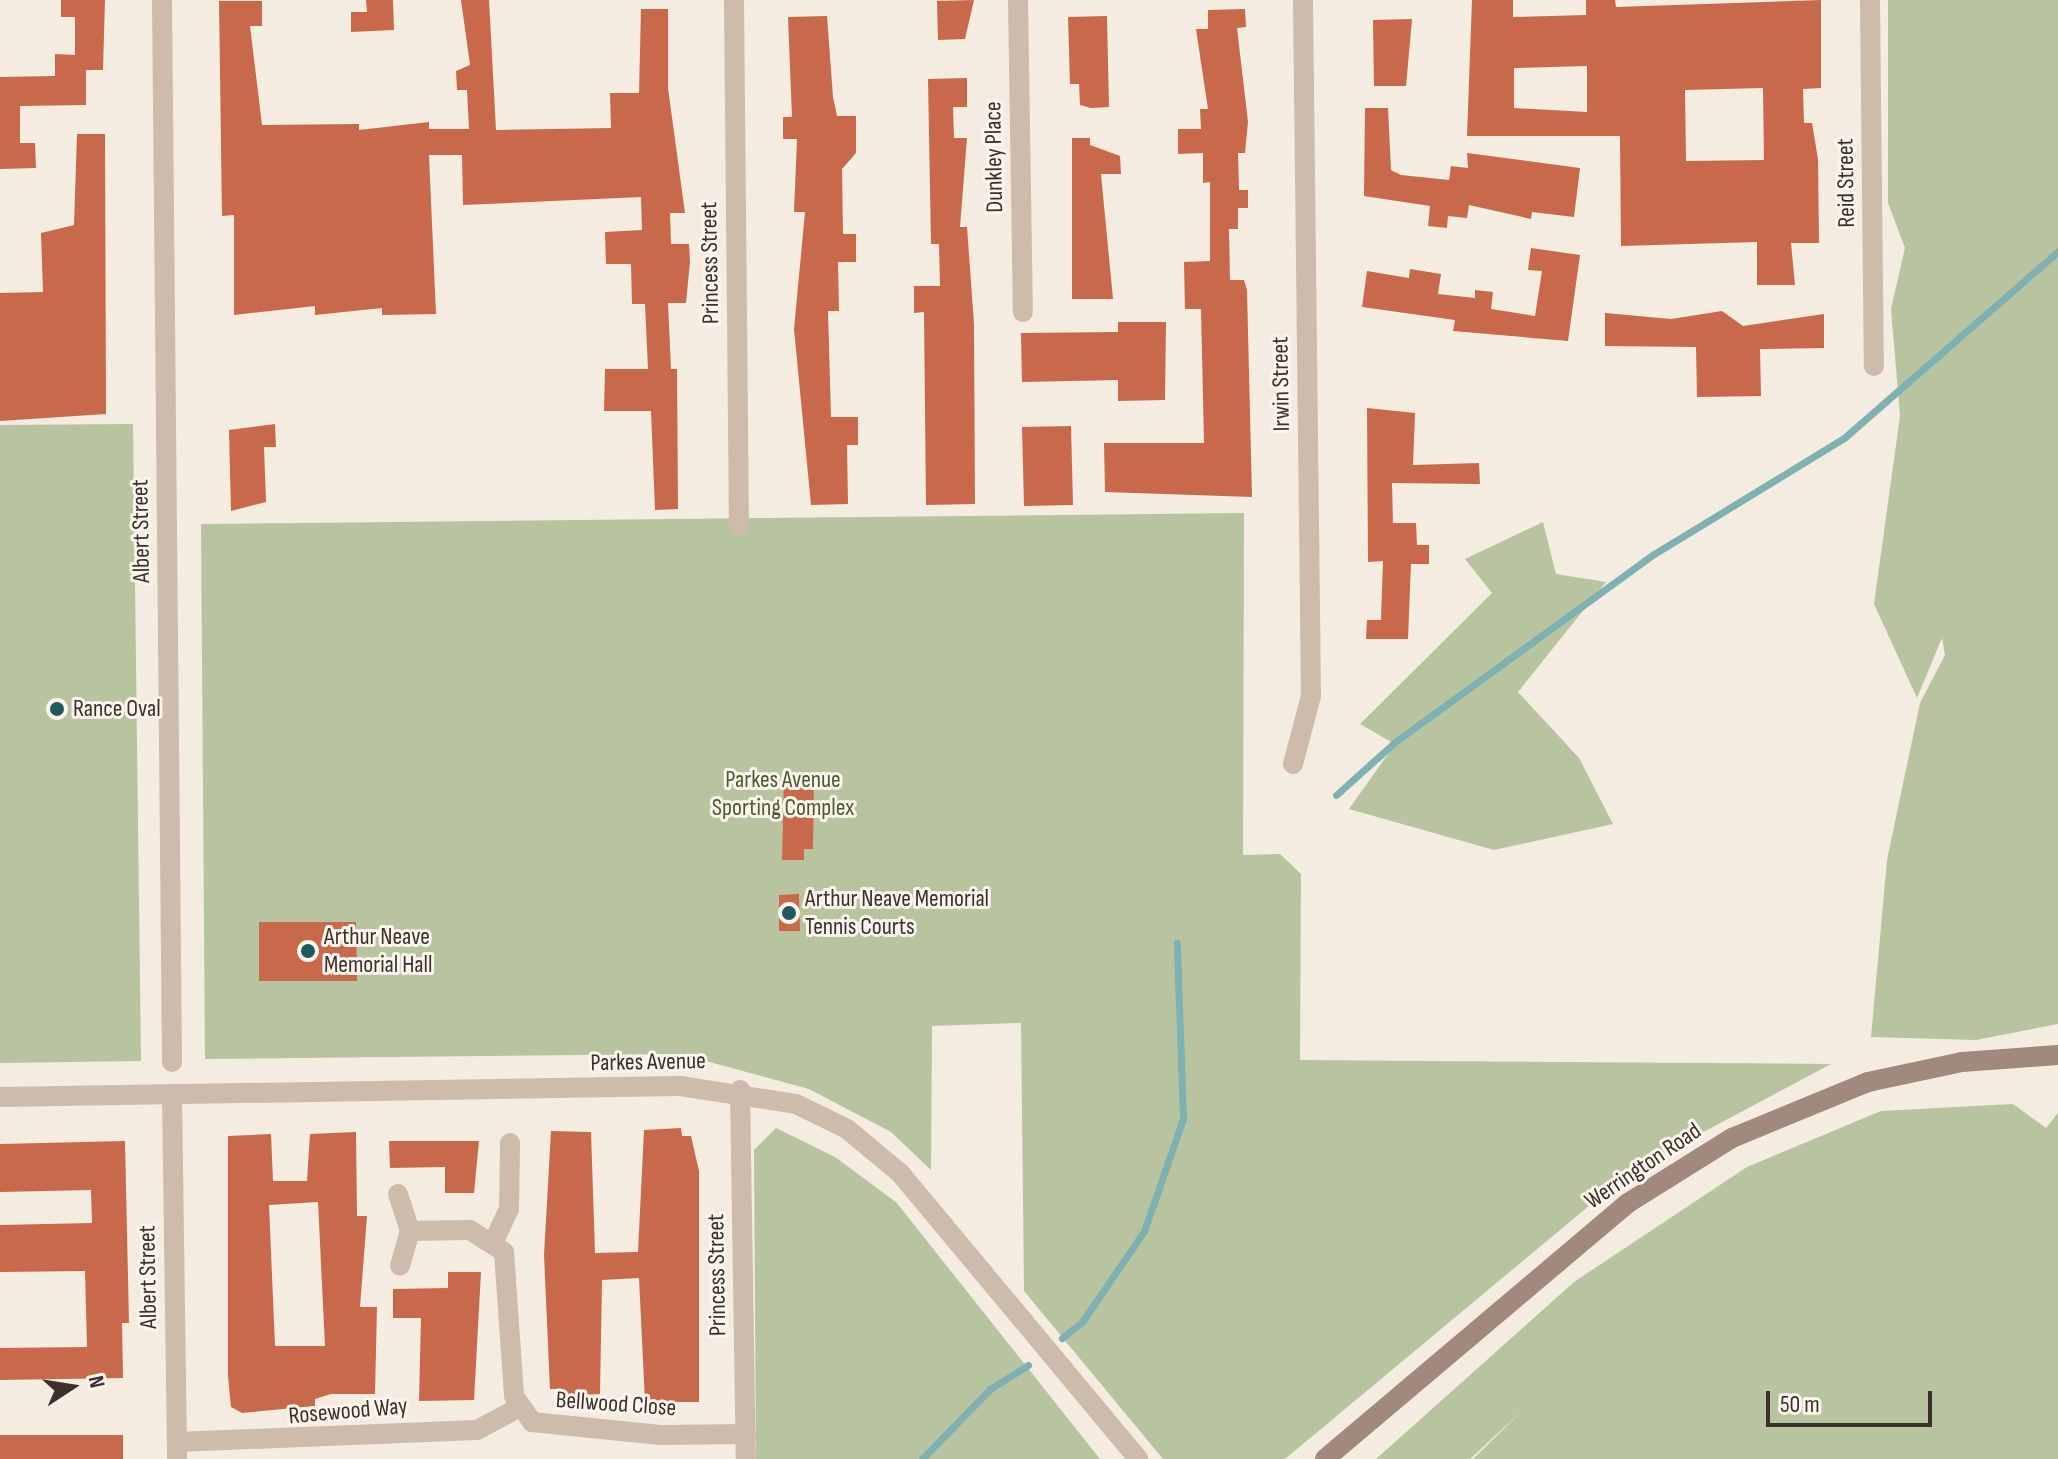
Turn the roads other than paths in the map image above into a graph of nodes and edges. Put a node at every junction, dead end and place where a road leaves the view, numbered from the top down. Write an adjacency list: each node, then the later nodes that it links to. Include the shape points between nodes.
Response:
1 (162, 0): 11 (street, Albert Street)
2 (734, 0): 8 (street, Princess Street)
3 (1018, 0): 6 (street, Dunkley Place)
4 (1303, 0): 9 (street, Irwin Street, via 1311,696)
5 (1870, 0): 7 (street, Reid Street)
6 (1023, 312)
7 (1874, 366)
8 (739, 526)
9 (1293, 764)
10 (2058, 1055): 25 (main road, Werrington Road, via 1962,1062 1878,1080 1790,1108 1732,1138 1628,1203)
11 (172, 1062)
12 (740, 1090): 13 (street, Parkes Avenue); 21 (street, Princess Street); 24 (street, Parkes Avenue, via 812,1110 885,1158)
13 (172, 1094): 14 (street, Parkes Avenue); 22 (street, Albert Street)
14 (0, 1097)
15 (510, 1143): 18 (street, via 509,1209)
16 (398, 1194): 17 (street)
17 (410, 1231): 18 (street, via 470,1230); 19 (street)
18 (494, 1241): 20 (street, via 510,1268)
19 (400, 1266)
20 (518, 1408): 21 (street, Bellwood Close, via 546,1426); 22 (street, Rosewood Way, via 477,1430)
21 (746, 1434): 23 (street, Princess Street)
22 (177, 1450)
23 (746, 1459)
24 (1138, 1459)
25 (1325, 1459)

